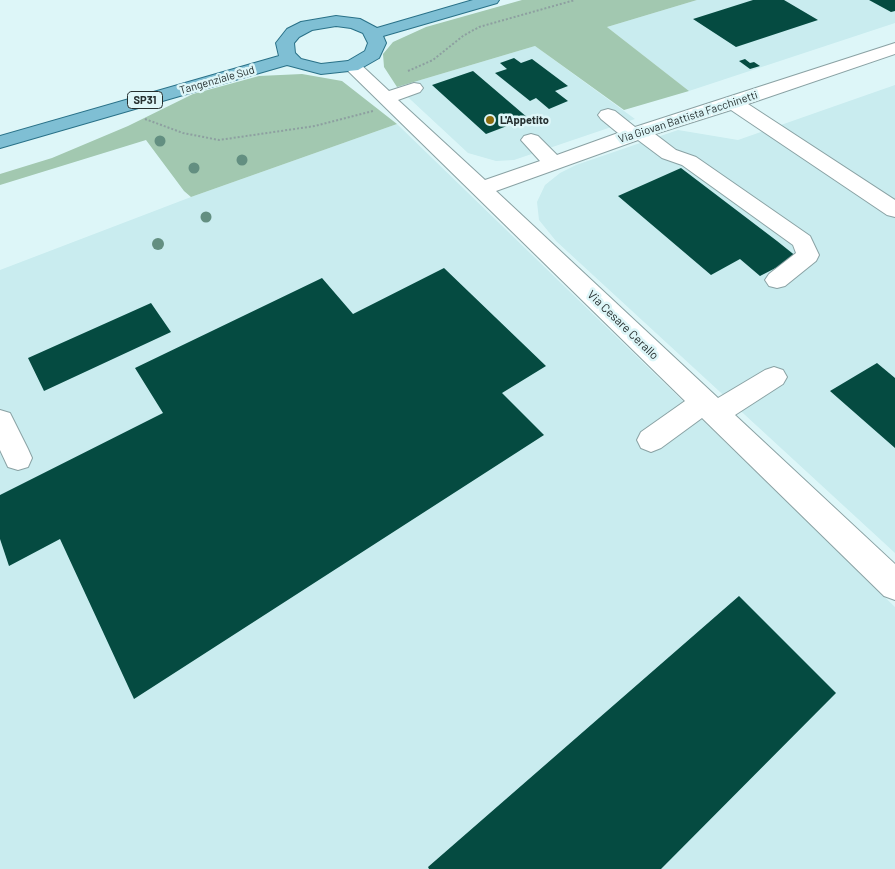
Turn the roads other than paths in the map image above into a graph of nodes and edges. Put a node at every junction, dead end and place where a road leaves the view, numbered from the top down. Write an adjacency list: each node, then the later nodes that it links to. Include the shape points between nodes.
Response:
1 (491, 0): 2 (main road)
2 (373, 34): 4 (main road, via 362,26 345,22 307,26 292,33 285,43); 5 (main road, via 377,43 373,54)
3 (895, 48): 8 (street, Via Giovan Battista Facchinetti)
4 (289, 59): 5 (main road, via 312,68); 12 (main road, Tangenziale Sud / SP31)
5 (352, 66): 7 (street, Via Cesare Cerallo)
6 (414, 88): 7 (street)
7 (383, 96): 14 (street, Via Cesare Cerallo)
8 (733, 103): 10 (street, Via Giovan Battista Facchinetti); 15 (street)
9 (608, 115): 10 (street)
10 (636, 134): 13 (street, Via Giovan Battista Facchinetti); 16 (street, via 669,154 690,161 802,242 808,255)
11 (531, 140): 13 (street)
12 (0, 142)
13 (554, 163): 14 (street, Via Giovan Battista Facchinetti)
14 (481, 189): 18 (street, Via Cesare Cerallo)
15 (895, 210)
16 (777, 280)
17 (774, 377): 18 (street)
18 (710, 408): 20 (street); 22 (street, Via Cesare Cerallo)
19 (0, 421): 21 (street)
20 (651, 440)
21 (18, 458)
22 (895, 584)

